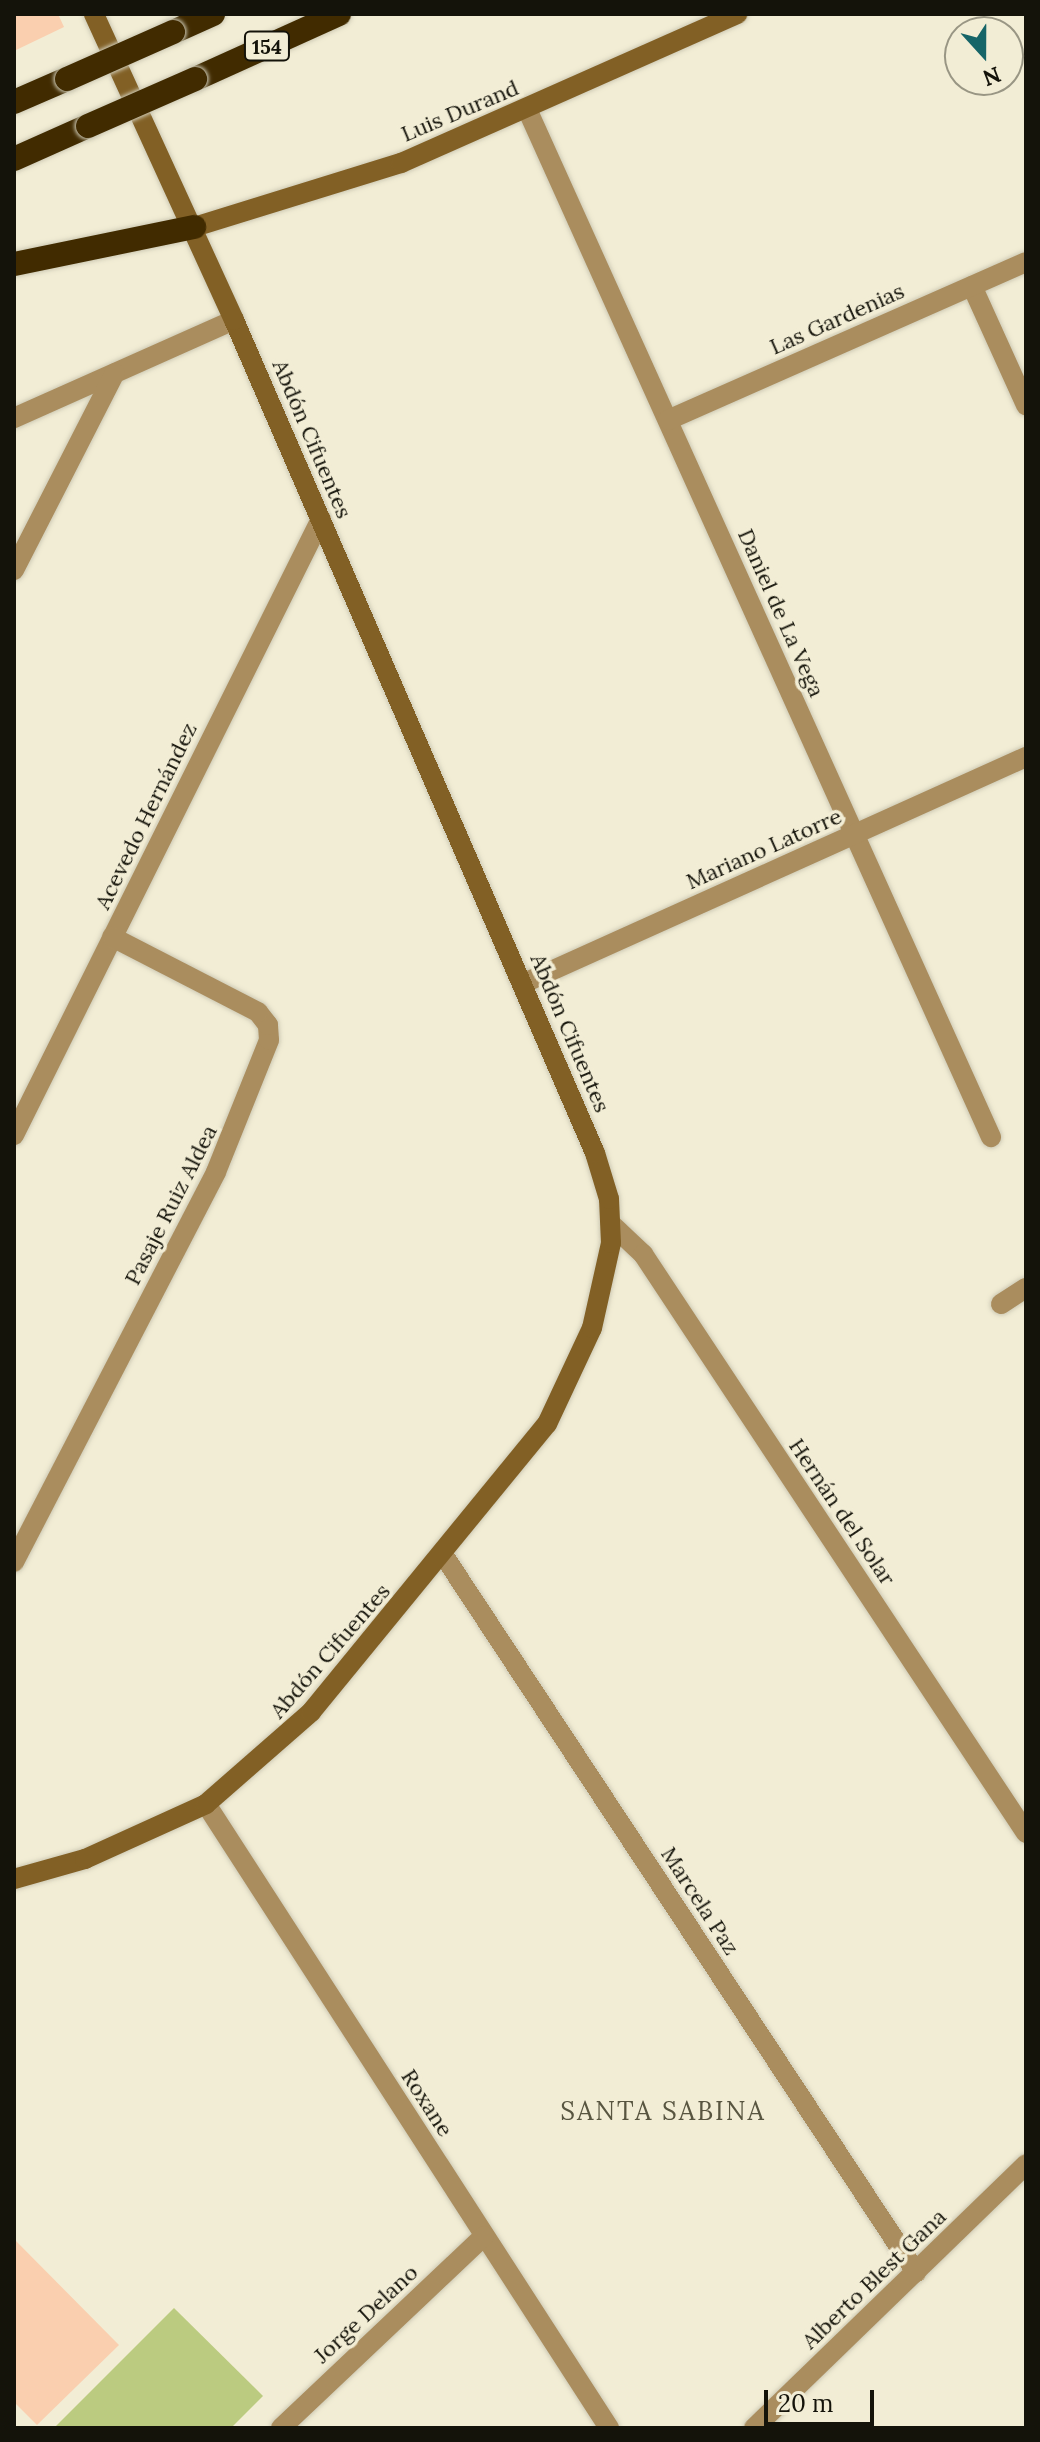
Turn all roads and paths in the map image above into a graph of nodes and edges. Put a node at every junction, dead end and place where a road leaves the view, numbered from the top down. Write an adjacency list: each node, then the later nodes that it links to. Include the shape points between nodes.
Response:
1 (94, 14): 8 (street, Abdón Cifuentes)
2 (213, 14): 5 (highway, bridge)
3 (339, 14): 7 (highway, 154, bridge)
4 (737, 14): 6 (street, Luis Durand)
5 (14, 102)
6 (527, 109): 8 (street, Luis Durand, via 346,183); 16 (street, Daniel de La Vega)
7 (14, 159)
8 (194, 227): 10 (highway); 12 (street, Abdón Cifuentes)
9 (1026, 262): 11 (street, Las Gardenias)
10 (14, 264)
11 (972, 286): 14 (street); 16 (street, Las Gardenias)
12 (234, 320): 13 (street); 17 (street, Abdón Cifuentes)
13 (115, 373): 15 (street); 18 (street)
14 (1026, 405)
15 (14, 418)
16 (668, 420): 20 (street, Daniel de La Vega)
17 (321, 519): 21 (street, Acevedo Hernández); 22 (street, Abdón Cifuentes)
18 (14, 570)
19 (1026, 757): 20 (street, Mariano Latorre)
20 (854, 834): 22 (street, Mariano Latorre); 24 (street, Daniel de La Vega)
21 (112, 937): 23 (street, Acevedo Hernández); 29 (street, Pasaje Ruiz Aldea, via 258,1012 268,1025 269,1040 216,1172)
22 (522, 984): 25 (street, Abdón Cifuentes, via 604,1176)
23 (14, 1135)
24 (991, 1137)
25 (611, 1224): 28 (street, Abdón Cifuentes, via 601,1295 564,1393); 31 (street, Hernán del Solar, via 643,1254)
26 (1026, 1288): 27 (street)
27 (1001, 1304)
28 (444, 1556): 30 (street, Abdón Cifuentes, via 311,1712); 35 (street, Marcela Paz)
29 (14, 1562)
30 (206, 1804): 32 (street, Abdón Cifuentes, via 85,1859); 34 (street, Roxane)
31 (1026, 1833)
32 (14, 1879)
33 (1026, 2164): 35 (street, Alberto Blest Gana)
34 (484, 2236): 36 (street, Jorge Delano); 37 (street, Roxane)
35 (916, 2272): 38 (street, Alberto Blest Gana)
36 (281, 2428)
37 (609, 2428)
38 (754, 2428)

